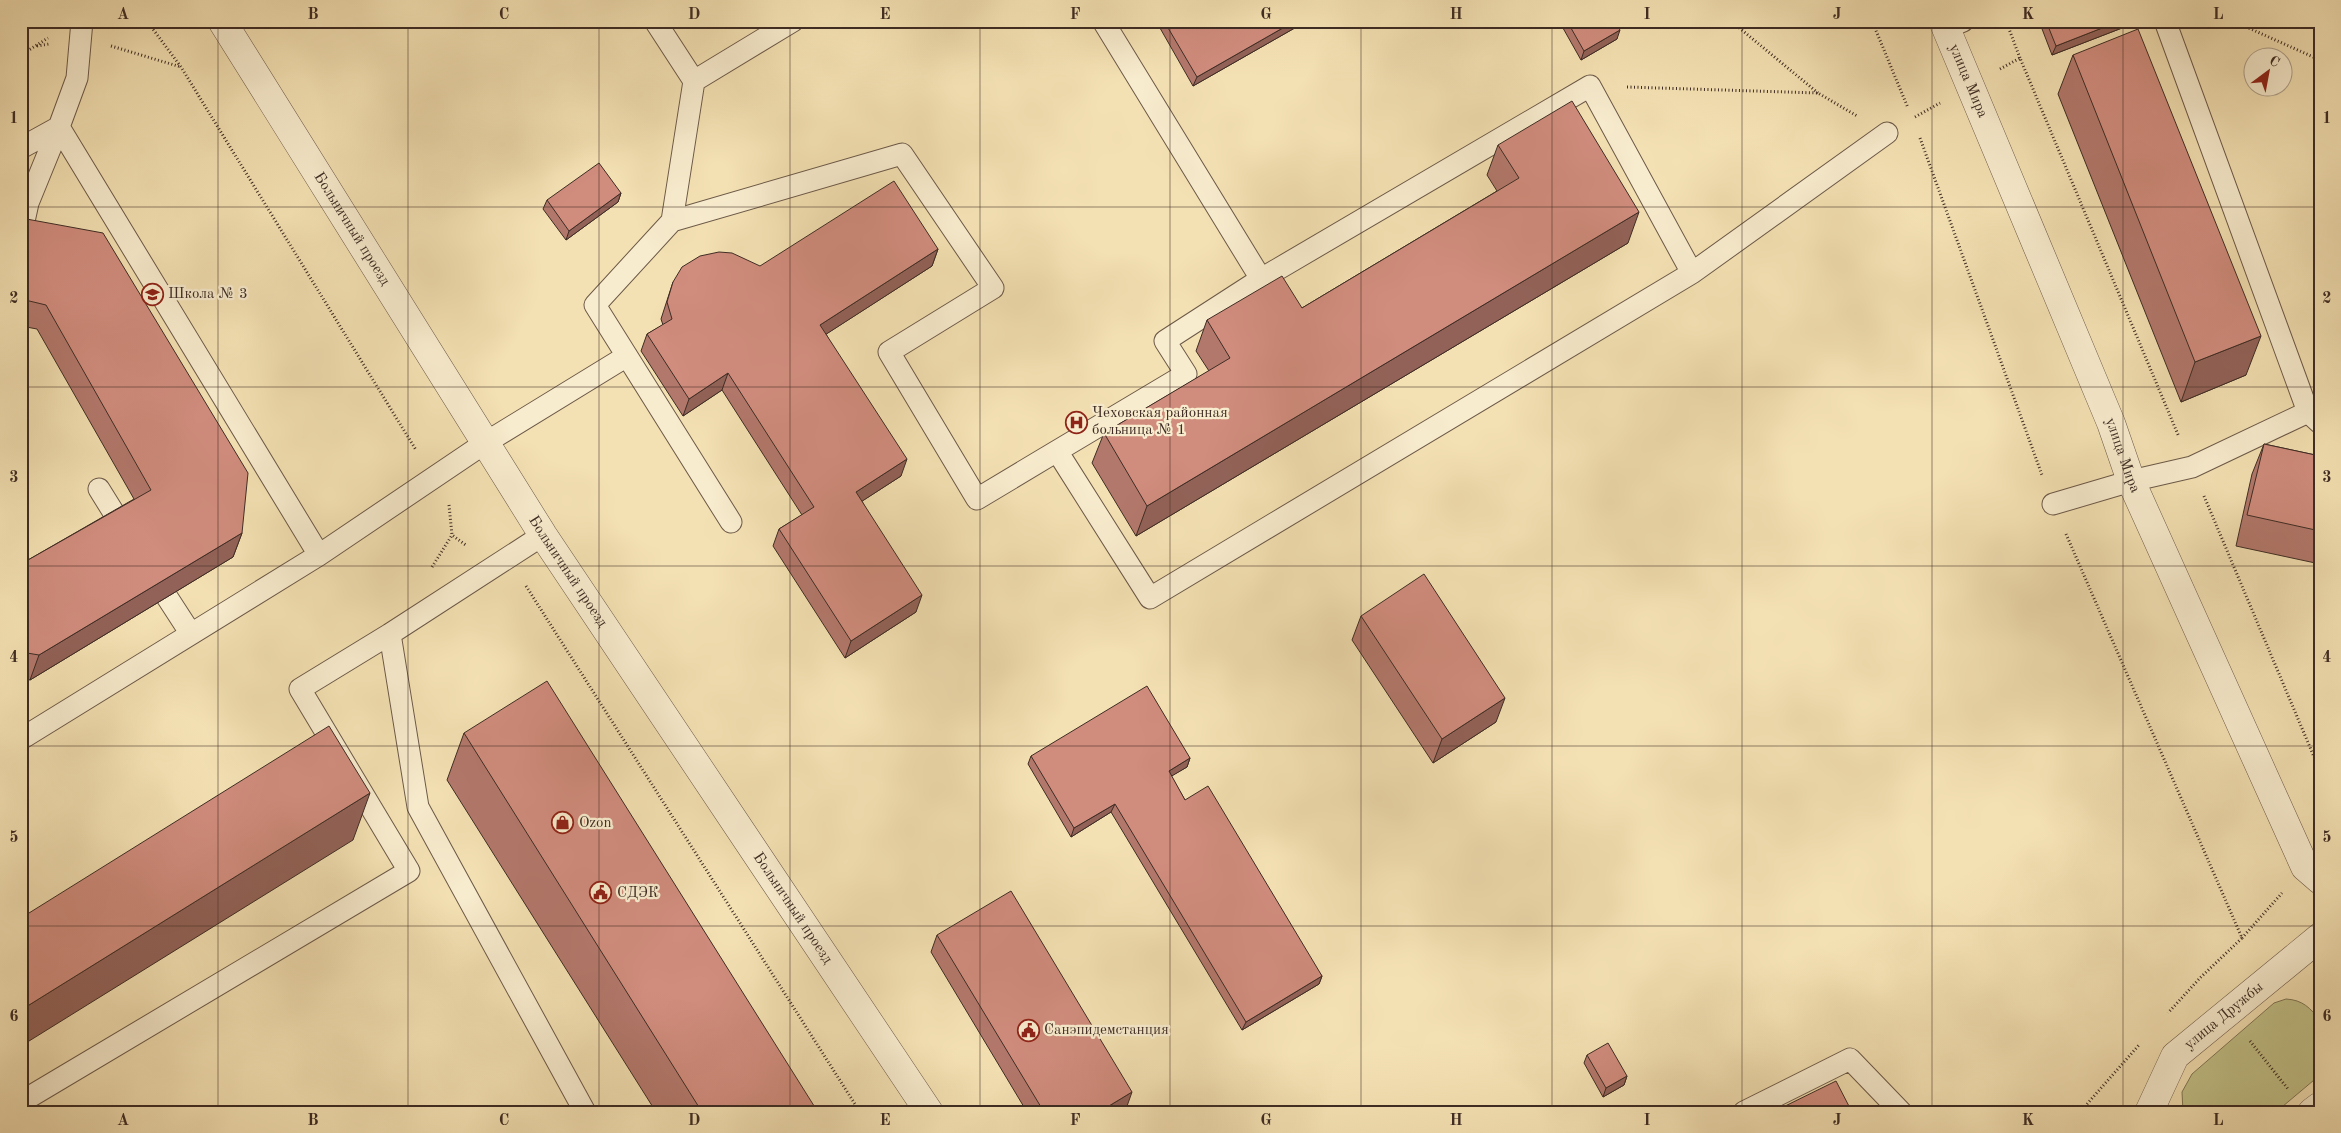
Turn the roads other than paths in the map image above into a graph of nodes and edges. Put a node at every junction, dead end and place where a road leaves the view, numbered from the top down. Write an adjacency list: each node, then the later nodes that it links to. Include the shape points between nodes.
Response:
1 (82, 21): 9 (lane, via 77,78)
2 (222, 21): 18 (street, Больничный проезд)
3 (655, 21): 8 (lane)
4 (793, 21): 8 (lane)
5 (1102, 21): 15 (lane)
6 (2165, 21): 17 (lane)
7 (1951, 24): 20 (street, улица Мира, via 1971,86 2111,423)
8 (694, 81): 12 (lane)
9 (59, 127): 11 (lane); 13 (lane, via 28,203); 26 (lane)
10 (1887, 133): 14 (lane)
11 (21, 148)
12 (672, 221): 16 (lane, via 595,304); 19 (lane, via 902,154 993,288 889,352 977,498)
13 (21, 235)
14 (1692, 273): 15 (lane, via 1590,86); 19 (lane, via 1150,598)
15 (1261, 279): 19 (lane, via 1165,341 1186,374)
16 (627, 356): 18 (lane); 23 (lane)
17 (2314, 417): 20 (lane, via 2192,467)
18 (486, 443): 25 (street, Больничный проезд); 26 (lane)
19 (1058, 451)
20 (2131, 481): 22 (lane); 31 (street, улица Мира, via 2304,867)
21 (99, 489): 24 (lane)
22 (2053, 504)
23 (731, 522)
24 (122, 526)
25 (543, 535): 29 (lane); 36 (street, Больничный проезд)
26 (319, 555): 28 (lane)
27 (167, 597): 28 (lane)
28 (191, 634): 30 (lane)
29 (390, 634): 33 (lane, via 300,689 409,872); 37 (lane, via 418,806)
30 (21, 740)
31 (2320, 880)
32 (2320, 937): 40 (street, улица Дружбы, via 2175,1056)
33 (21, 1102)
34 (2303, 1104): 35 (street)
35 (2320, 1106)
36 (924, 1110)
37 (585, 1112)
38 (1744, 1112): 39 (lane, via 1850,1059)
39 (1901, 1112)
40 (2149, 1112)

